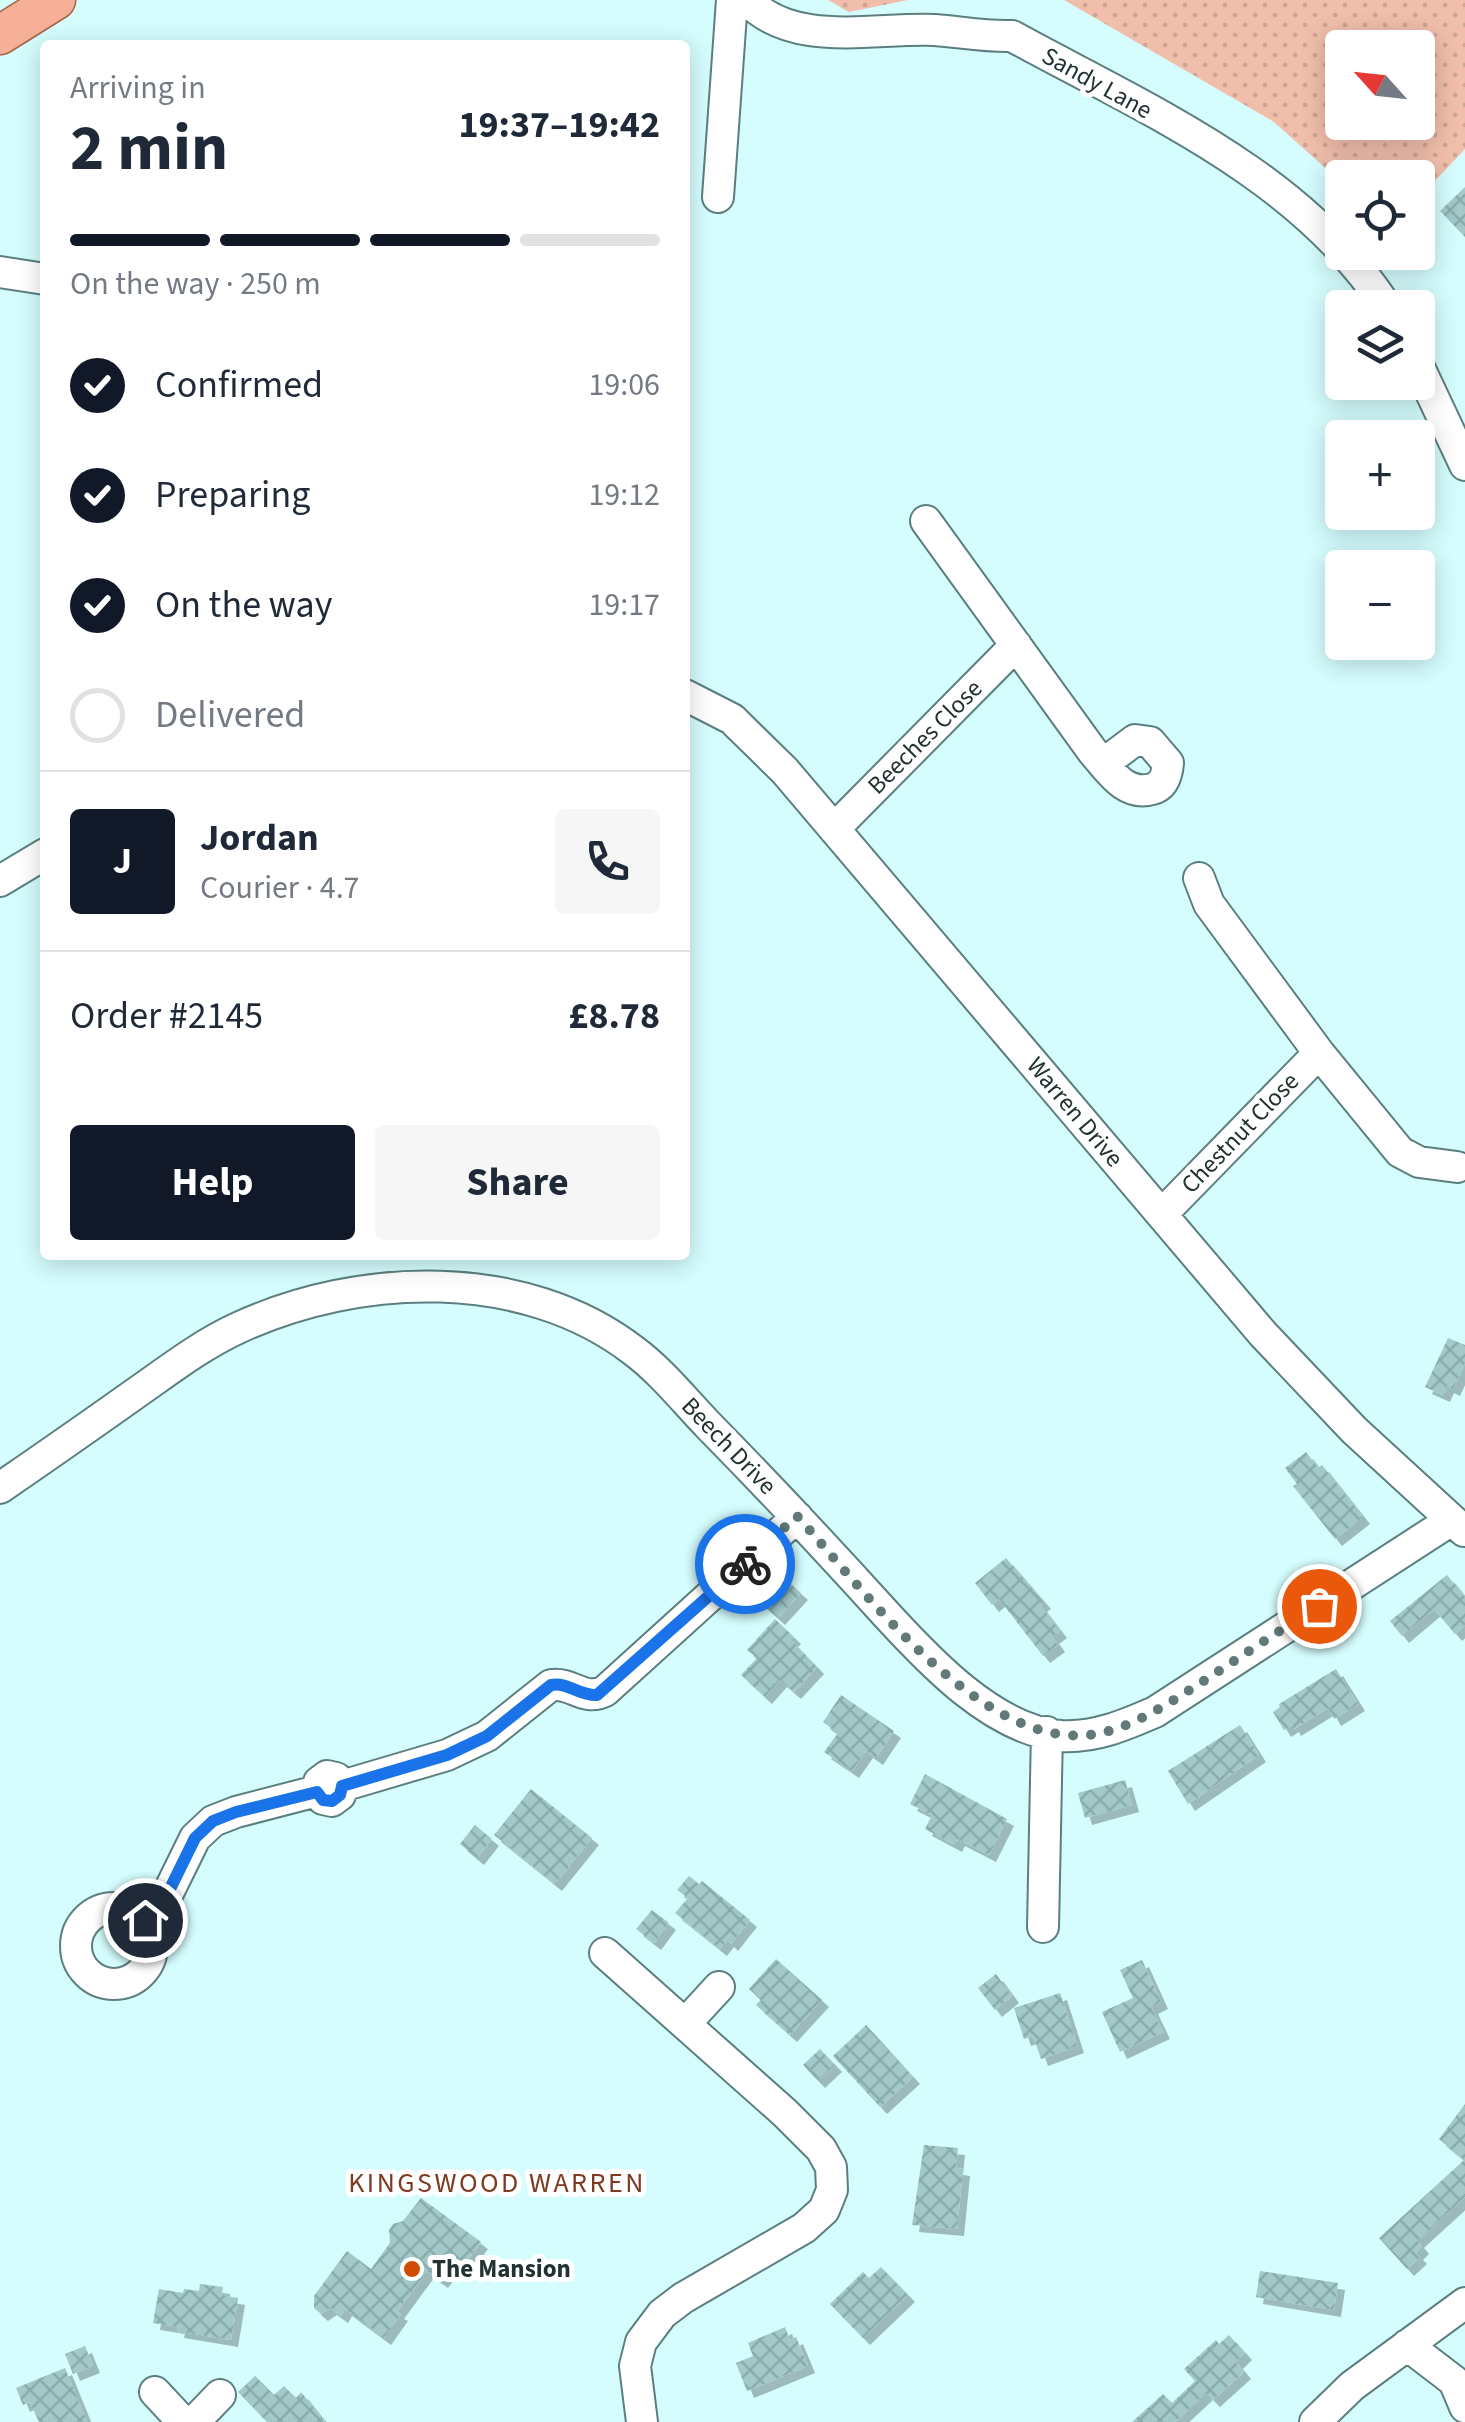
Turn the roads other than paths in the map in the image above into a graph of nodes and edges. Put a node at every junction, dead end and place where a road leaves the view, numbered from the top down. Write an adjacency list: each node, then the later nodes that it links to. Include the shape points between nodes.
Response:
1 (56, 0): 4 (main road)
2 (732, 0): 5 (street)
3 (747, 0): 8 (street, Sandy Lane, via 767,16 812,30 1012,36 1254,174 1311,220)
4 (0, 35)
5 (718, 197)
6 (0, 272): 7 (street)
7 (40, 279)
8 (1375, 290)
9 (1434, 400): 10 (street)
10 (1465, 466)
11 (926, 520): 12 (street)
12 (1016, 646): 14 (street); 15 (street, Beeches Close)
13 (690, 699): 15 (street, Warren Drive, via 732,720)
14 (1098, 758)
15 (834, 829): 21 (street, Warren Drive)
16 (40, 857): 18 (street)
17 (1199, 878): 19 (street, Chestnut Close, via 1209,904)
18 (0, 881)
19 (1319, 1053): 20 (street, Chestnut Close, via 1400,1152); 21 (street, Chestnut Close)
20 (1457, 1167)
21 (1162, 1214): 24 (street, Warren Drive, via 1276,1348)
22 (0, 1488): 23 (street, Beech Drive, via 239,1328 319,1300 440,1286 526,1300 602,1330 636,1352)
23 (797, 1516): 25 (street, Beech Drive, via 942,1673 1017,1724); 26 (street, via 604,1691 589,1696 551,1685 487,1736 447,1755 213,1821 195,1838 166,1897)
24 (1458, 1526): 25 (street, Beech Drive, via 1155,1712 1107,1732)
25 (1047, 1732): 27 (street)
26 (145, 1920)
27 (1043, 1926)
28 (605, 1953): 30 (street)
29 (719, 1986): 30 (street)
30 (685, 2024): 38 (street, via 821,2149 832,2167 832,2190 824,2210 804,2228 662,2314 641,2342 634,2366)
31 (1465, 2303): 32 (street)
32 (1407, 2344): 35 (street, via 1454,2381); 39 (street)
33 (155, 2392): 36 (street)
34 (220, 2396): 37 (street)
35 (1465, 2407)
36 (183, 2422)
37 (194, 2422)
38 (642, 2422)
39 (1314, 2422)

